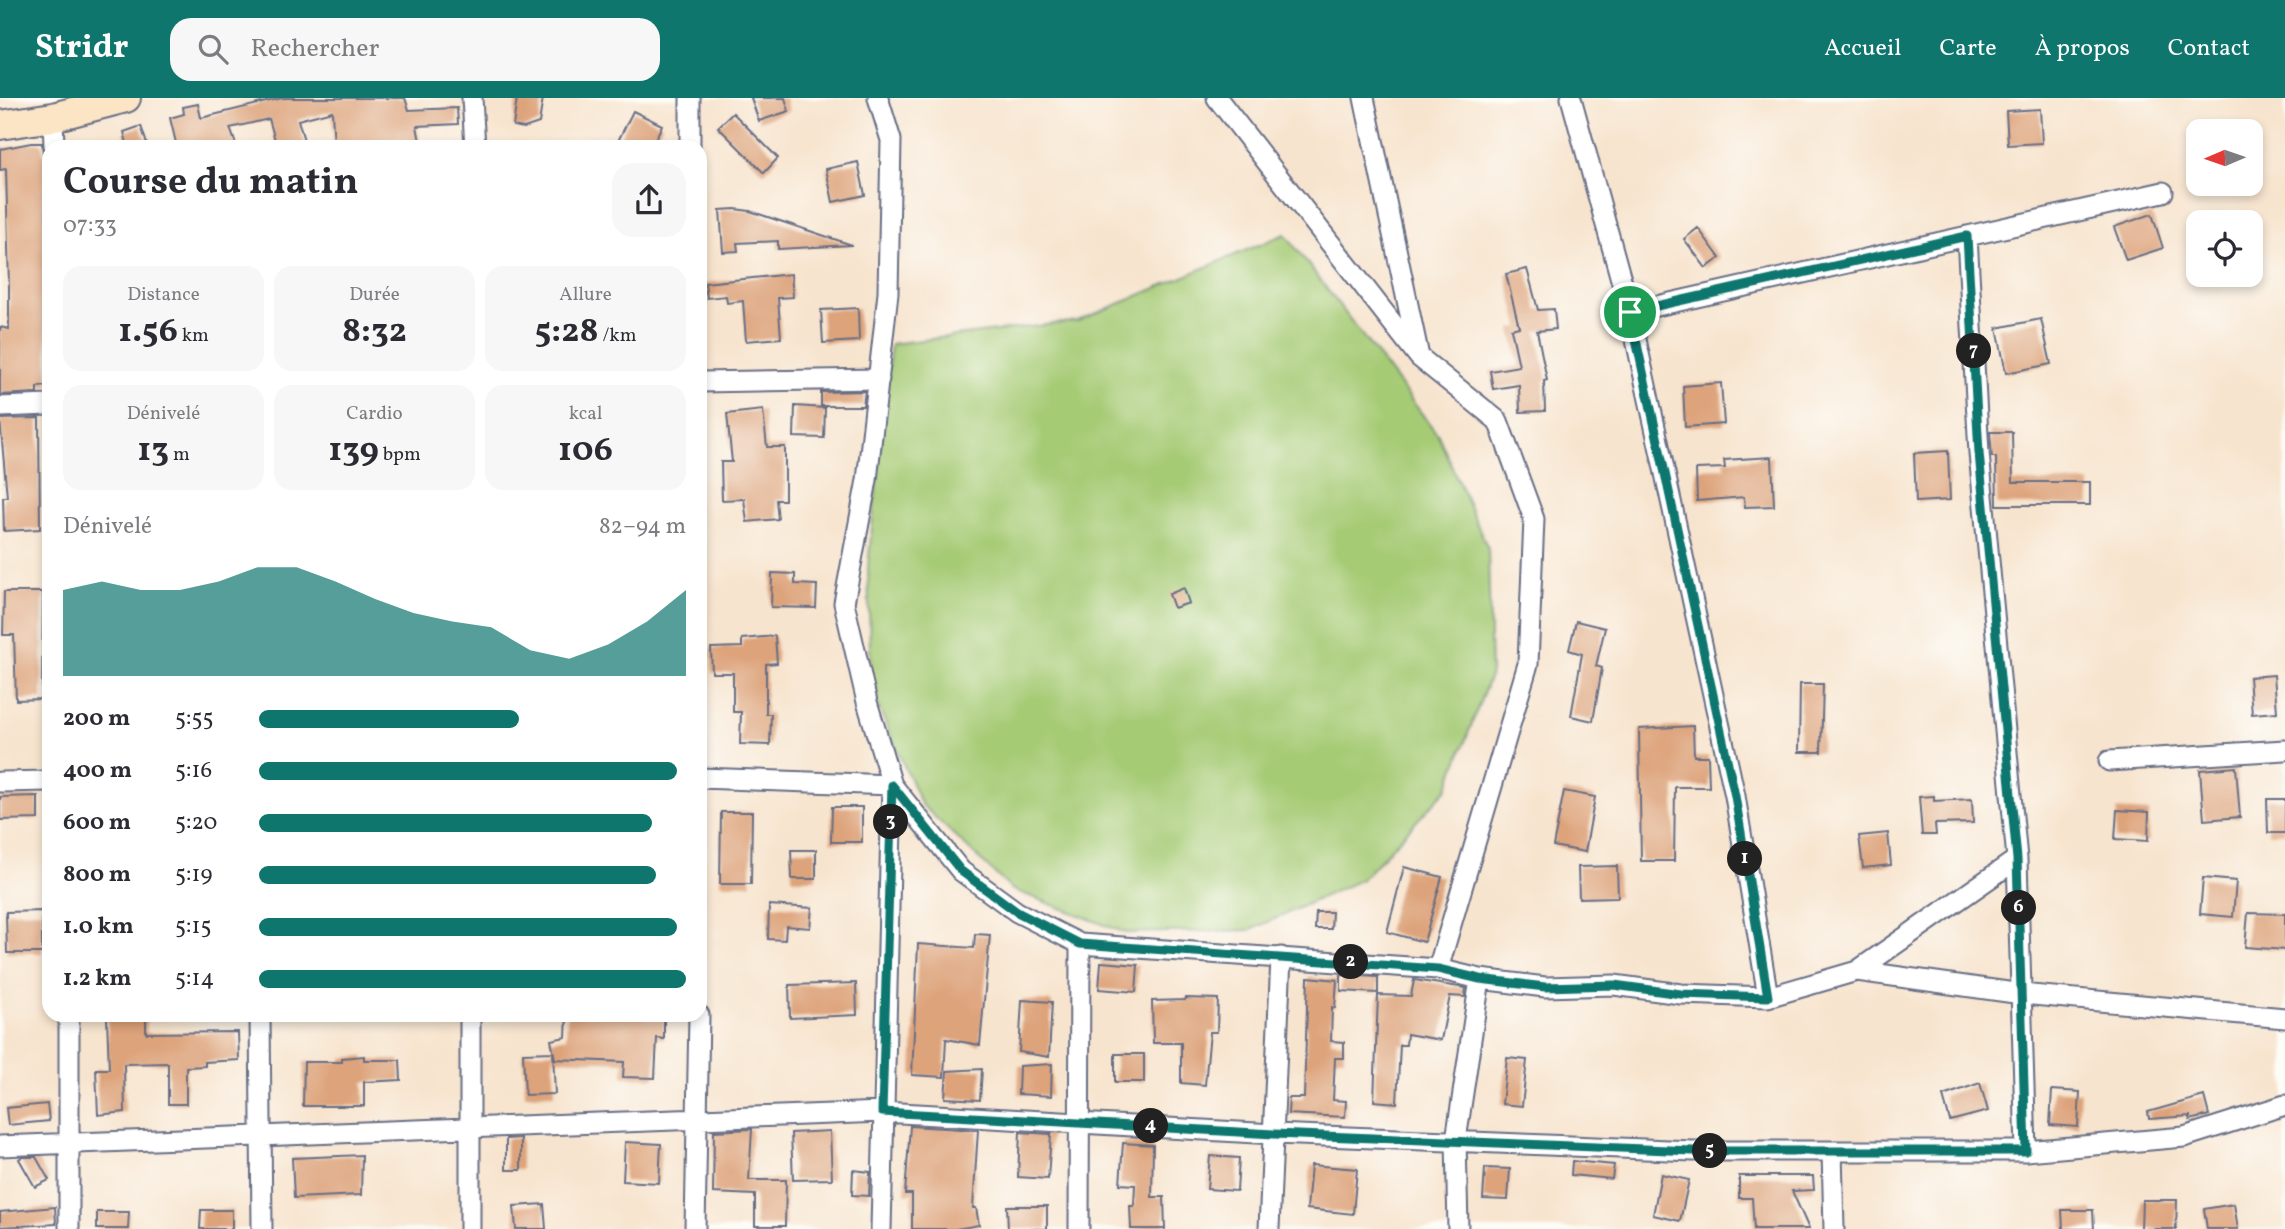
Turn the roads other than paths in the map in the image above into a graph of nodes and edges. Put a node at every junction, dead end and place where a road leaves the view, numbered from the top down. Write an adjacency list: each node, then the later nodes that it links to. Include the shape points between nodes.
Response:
1 (126, 98): 8 (street)
2 (472, 98): 11 (street)
3 (690, 98): 12 (street)
4 (878, 98): 17 (street, via 891,140 888,293)
5 (1217, 98): 16 (street)
6 (1364, 98): 16 (street)
7 (1571, 98): 15 (street)
8 (53, 117): 9 (street); 10 (street)
9 (0, 125)
10 (54, 140)
11 (475, 140)
12 (690, 140)
13 (2163, 192): 14 (street)
14 (1967, 236): 15 (street); 27 (street, via 1979,453)
15 (1630, 312): 34 (street, via 1735,796)
16 (1419, 357): 30 (street, via 1498,421 1534,519 1528,664)
17 (879, 379): 18 (street); 26 (street, via 867,480 844,603)
18 (707, 382)
19 (42, 405): 20 (street)
20 (0, 407)
21 (2285, 750): 22 (street)
22 (2109, 761)
23 (707, 778): 26 (street)
24 (42, 781): 25 (street)
25 (0, 782)
26 (892, 785): 28 (street, via 961,871 1017,912); 41 (street)
27 (2017, 859): 31 (street); 33 (street)
28 (1080, 944): 29 (street); 43 (street)
29 (1281, 957): 30 (street); 45 (street)
30 (1438, 969): 32 (street)
31 (1857, 971): 33 (street); 34 (street)
32 (1480, 979): 34 (street, via 1545,987 1614,985 1681,994); 47 (street)
33 (2022, 994): 35 (street); 51 (street)
34 (1768, 997)
35 (2285, 1018)
36 (69, 1022): 48 (street)
37 (260, 1022): 46 (street)
38 (470, 1022): 44 (street)
39 (699, 1022): 42 (street)
40 (2285, 1105): 51 (street, via 2184,1137)
41 (882, 1112): 42 (street); 43 (street); 56 (street)
42 (698, 1119): 44 (street); 55 (street)
43 (1079, 1121): 45 (street); 57 (street)
44 (469, 1127): 46 (street); 54 (street)
45 (1274, 1134): 47 (street); 58 (street)
46 (261, 1135): 48 (street); 53 (street)
47 (1456, 1140): 50 (street, via 1693,1151); 59 (street)
48 (69, 1143): 49 (street); 52 (street)
49 (0, 1146)
50 (1832, 1151): 51 (street); 60 (street)
51 (2026, 1151)
52 (69, 1229)
53 (262, 1229)
54 (470, 1229)
55 (695, 1229)
56 (881, 1229)
57 (1079, 1229)
58 (1269, 1229)
59 (1458, 1229)
60 (1834, 1229)

